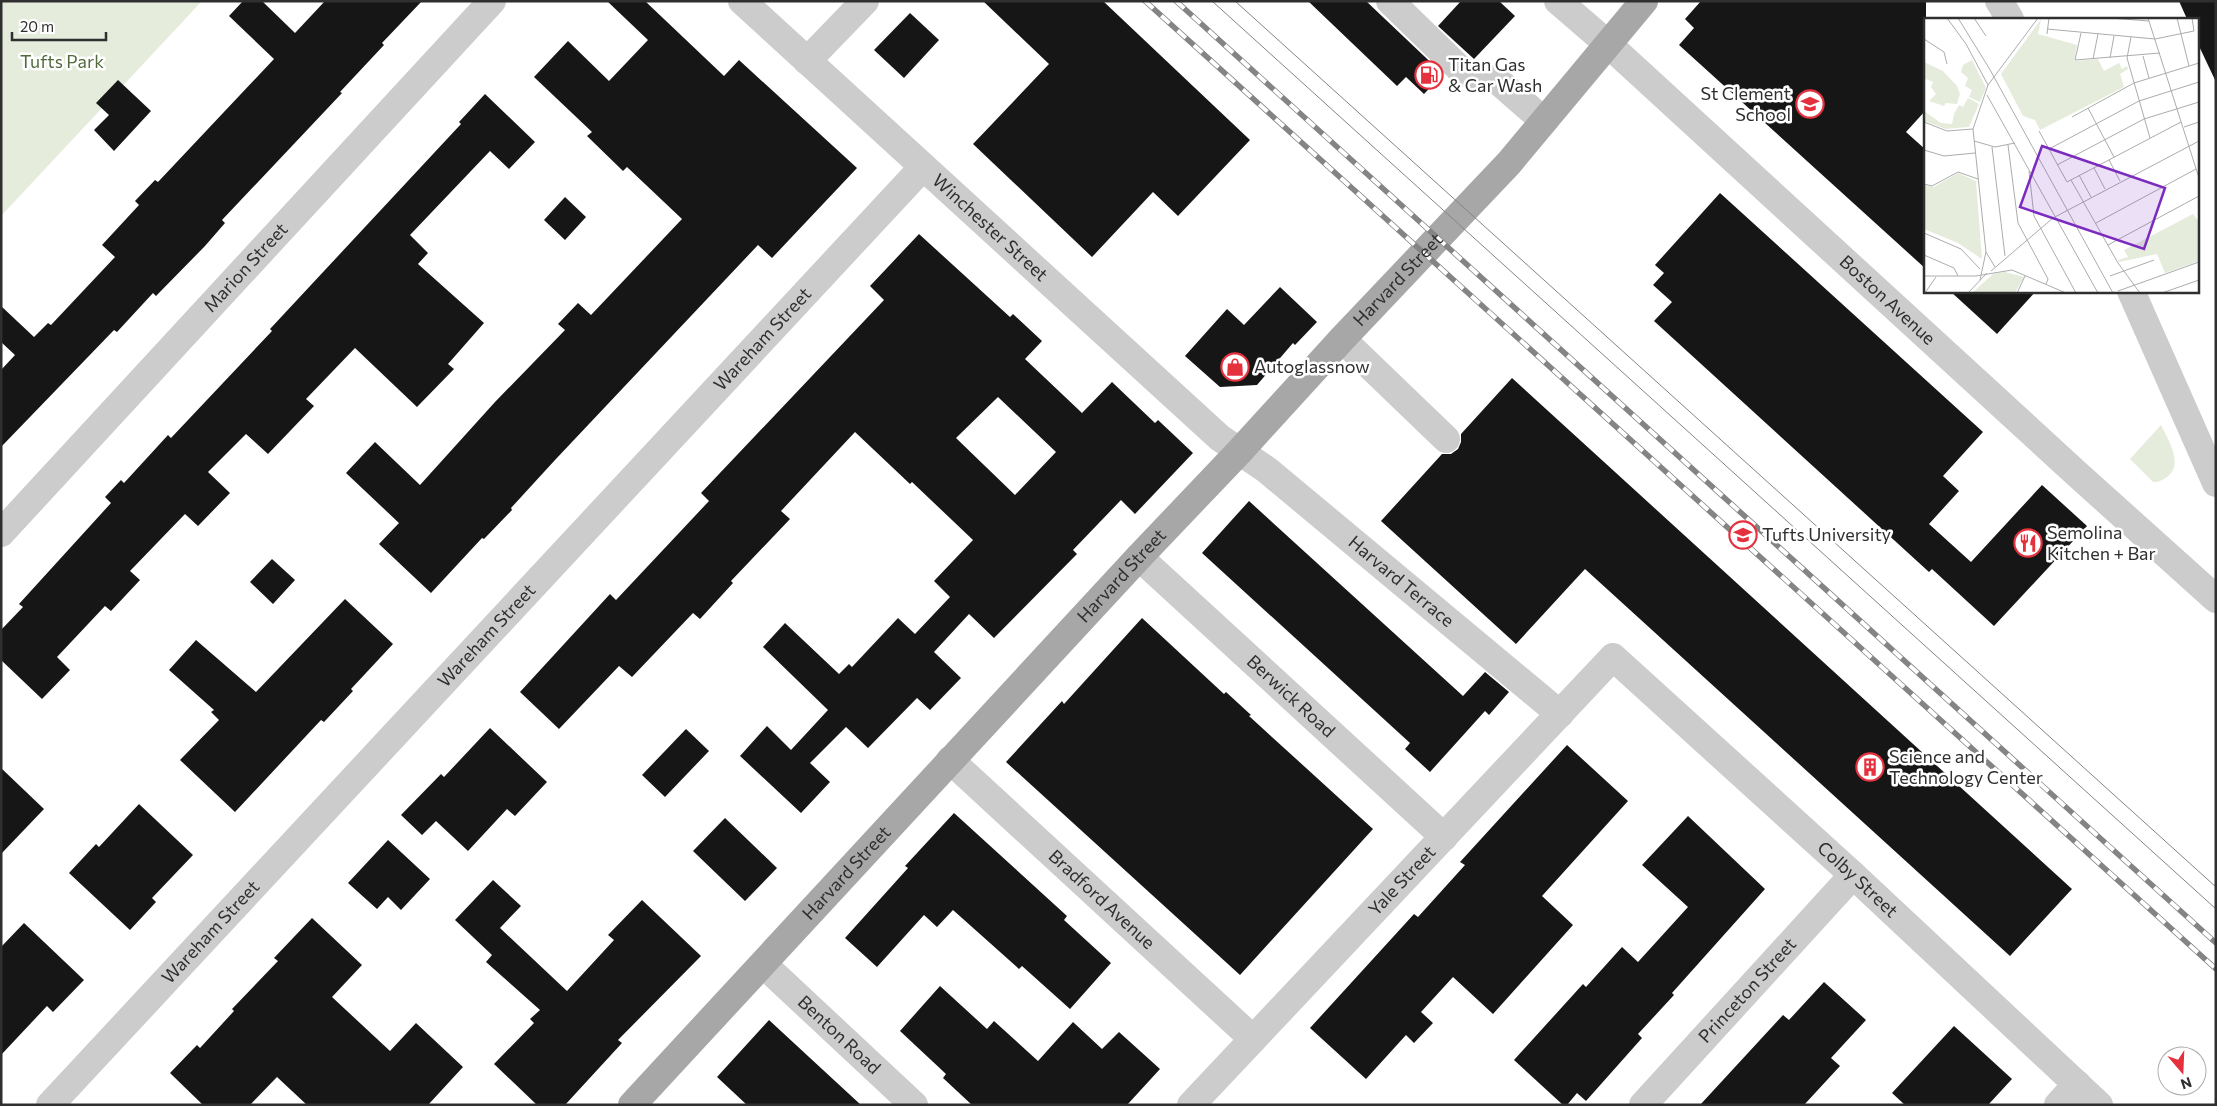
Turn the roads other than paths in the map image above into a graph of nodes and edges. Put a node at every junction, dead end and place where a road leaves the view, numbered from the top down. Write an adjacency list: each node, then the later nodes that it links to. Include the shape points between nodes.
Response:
1 (492, 1): 18 (street, Marion Street)
2 (742, 1): 10 (street, Winchester Street)
3 (865, 1): 10 (street)
4 (1390, 1): 11 (street, via 1464,73 1498,82)
5 (1558, 1): 9 (street, Boston Avenue)
6 (1644, 1): 9 (main road, Harvard Street)
7 (1999, 1): 8 (street)
8 (2009, 18)
9 (1608, 44): 11 (main road, Harvard Street); 20 (street, Boston Avenue)
10 (807, 61): 12 (street, Winchester Street)
11 (1544, 121): 14 (main road, Harvard Street, via 1509,163)
12 (923, 167): 16 (street, Winchester Street); 29 (street, Wareham Street)
13 (2131, 292): 17 (street)
14 (1342, 339): 15 (street); 16 (main road, Harvard Street)
15 (1446, 439)
16 (1239, 452): 19 (main road, Harvard Street); 22 (street, Harvard Terrace, via 1266,470)
17 (2216, 483)
18 (1, 533)
19 (1139, 557): 23 (main road, Harvard Street); 24 (street, Berwick Road)
20 (2216, 599)
21 (1613, 657): 22 (street, Yale Street); 25 (street, Colby Street)
22 (1560, 714): 24 (street, Yale Street)
23 (950, 760): 26 (main road, Harvard Street); 27 (street, Bradford Avenue)
24 (1444, 837): 27 (street, Yale Street)
25 (1853, 876): 28 (street, Colby Street); 33 (street, Princeton Street)
26 (763, 964): 30 (main road, Harvard Street); 31 (street, Benton Road)
27 (1252, 1039): 32 (street, Yale Street)
28 (2077, 1084): 34 (street); 35 (street, Colby Street)
29 (50, 1105)
30 (632, 1105)
31 (914, 1105)
32 (1191, 1105)
33 (1642, 1105)
34 (2058, 1105)
35 (2099, 1105)

